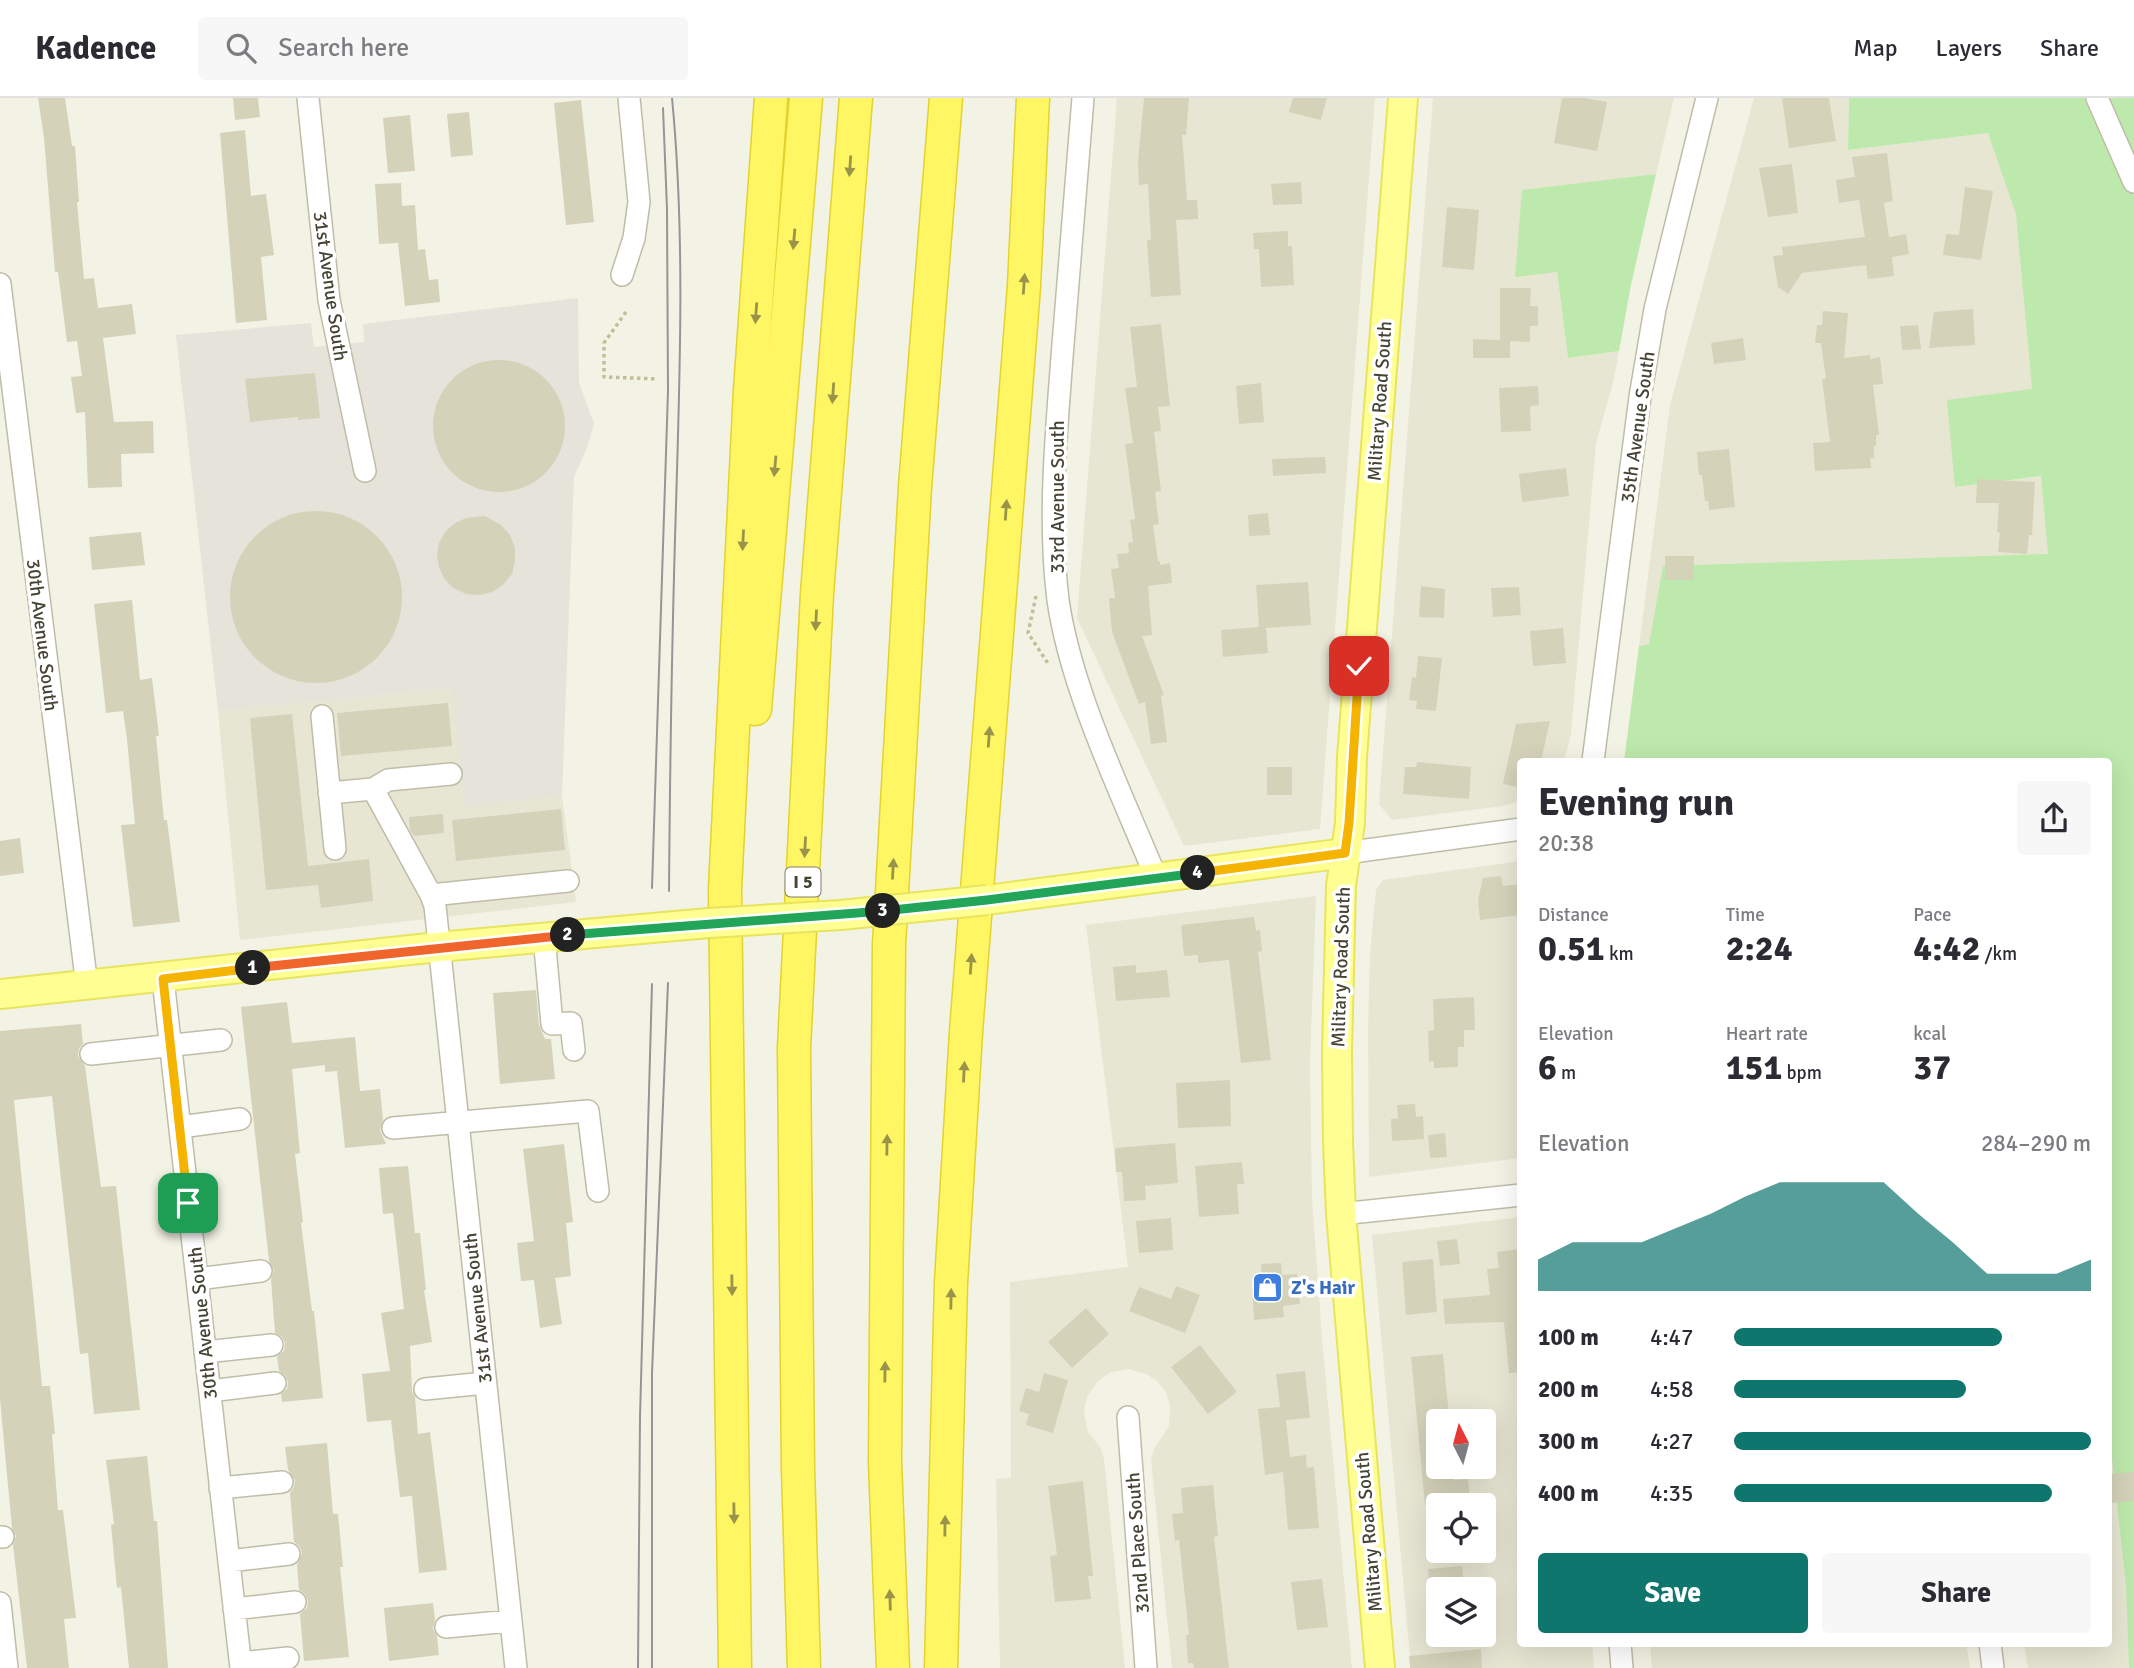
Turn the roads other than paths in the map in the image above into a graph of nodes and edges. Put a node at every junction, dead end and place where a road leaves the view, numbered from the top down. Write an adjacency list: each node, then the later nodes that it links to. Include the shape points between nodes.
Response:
1 (308, 98): 15 (street, 31st Avenue South, via 329,300)
2 (629, 98): 13 (street, via 639,202)
3 (771, 98): 43 (highway, one-way to 43, via 750,390 725,889)
4 (806, 98): 43 (highway, one-way to 43, via 736,949)
5 (856, 98): 69 (highway, I 5, one-way to 69, via 817,594 794,1048 797,1469)
6 (946, 98): 70 (highway, one-way to 6, via 884,1462 889,945 915,487)
7 (1033, 98): 71 (highway, one-way to 7, via 952,1269 1024,286)
8 (1083, 98): 24 (street, 33rd Avenue South, via 1057,425 1054,528 1059,602 1080,686)
9 (1403, 98): 23 (main road, Military Road South)
10 (1707, 98): 17 (street, 35th Avenue South, via 1656,309 1640,397)
11 (2097, 98): 12 (street)
12 (2134, 182)
13 (622, 275)
14 (0, 284): 30 (street, 30th Avenue South)
15 (365, 471)
16 (322, 716): 20 (street)
17 (1593, 758)
18 (451, 774): 19 (street, via 388,780)
19 (373, 789): 20 (street); 26 (street, 31st Avenue South)
20 (330, 793): 22 (street)
21 (1517, 831): 23 (street)
22 (335, 849)
23 (1345, 853): 24 (main road); 42 (main road, Military Road South, via 1337,1052)
24 (1157, 880): 27 (main road, bridge, via 841,915)
25 (568, 881): 26 (street)
26 (431, 895): 28 (street, 31st Avenue South)
27 (544, 937): 28 (main road); 34 (street, via 552,1024 571,1023)
28 (438, 947): 29 (main road); 37 (street, 31st Avenue South)
29 (163, 979): 30 (main road); 33 (street, 30th Avenue South)
30 (87, 986): 31 (main road)
31 (0, 995)
32 (221, 1040): 33 (street)
33 (170, 1046): 35 (street); 38 (street, 30th Avenue South)
34 (574, 1050)
35 (91, 1054)
36 (240, 1119): 38 (street)
37 (457, 1121): 39 (street); 40 (street, via 588,1111); 49 (street, 31st Avenue South)
38 (180, 1127): 45 (street, 30th Avenue South)
39 (393, 1128)
40 (598, 1191)
41 (1517, 1195): 42 (street)
42 (1341, 1214): 73 (main road, Military Road South)
43 (731, 1217): 68 (highway, one-way to 68)
44 (261, 1271): 45 (street)
45 (197, 1279): 47 (street, 30th Avenue South)
46 (272, 1345): 47 (street)
47 (205, 1352): 51 (street, 30th Avenue South)
48 (275, 1383): 51 (street)
49 (485, 1383): 50 (street); 60 (street, 31st Avenue South)
50 (425, 1389)
51 (209, 1391): 54 (street, 30th Avenue South)
52 (1128, 1418): 72 (street, 32nd Place South)
53 (282, 1482): 54 (street)
54 (220, 1488): 56 (street, 30th Avenue South)
55 (289, 1554): 56 (street)
56 (229, 1561): 59 (street, 30th Avenue South)
57 (295, 1602): 59 (street)
58 (0, 1603): 66 (street)
59 (234, 1609): 65 (street, 30th Avenue South)
60 (510, 1621): 61 (street); 67 (street, 31st Avenue South)
61 (446, 1628)
62 (1620, 1647): 74 (street)
63 (1990, 1647): 75 (street)
64 (289, 1658): 65 (street)
65 (241, 1666)
66 (7, 1668)
67 (516, 1668)
68 (735, 1668)
69 (804, 1668)
70 (893, 1668)
71 (941, 1668)
72 (1146, 1668)
73 (1380, 1668)
74 (1622, 1668)
75 (1993, 1668)

